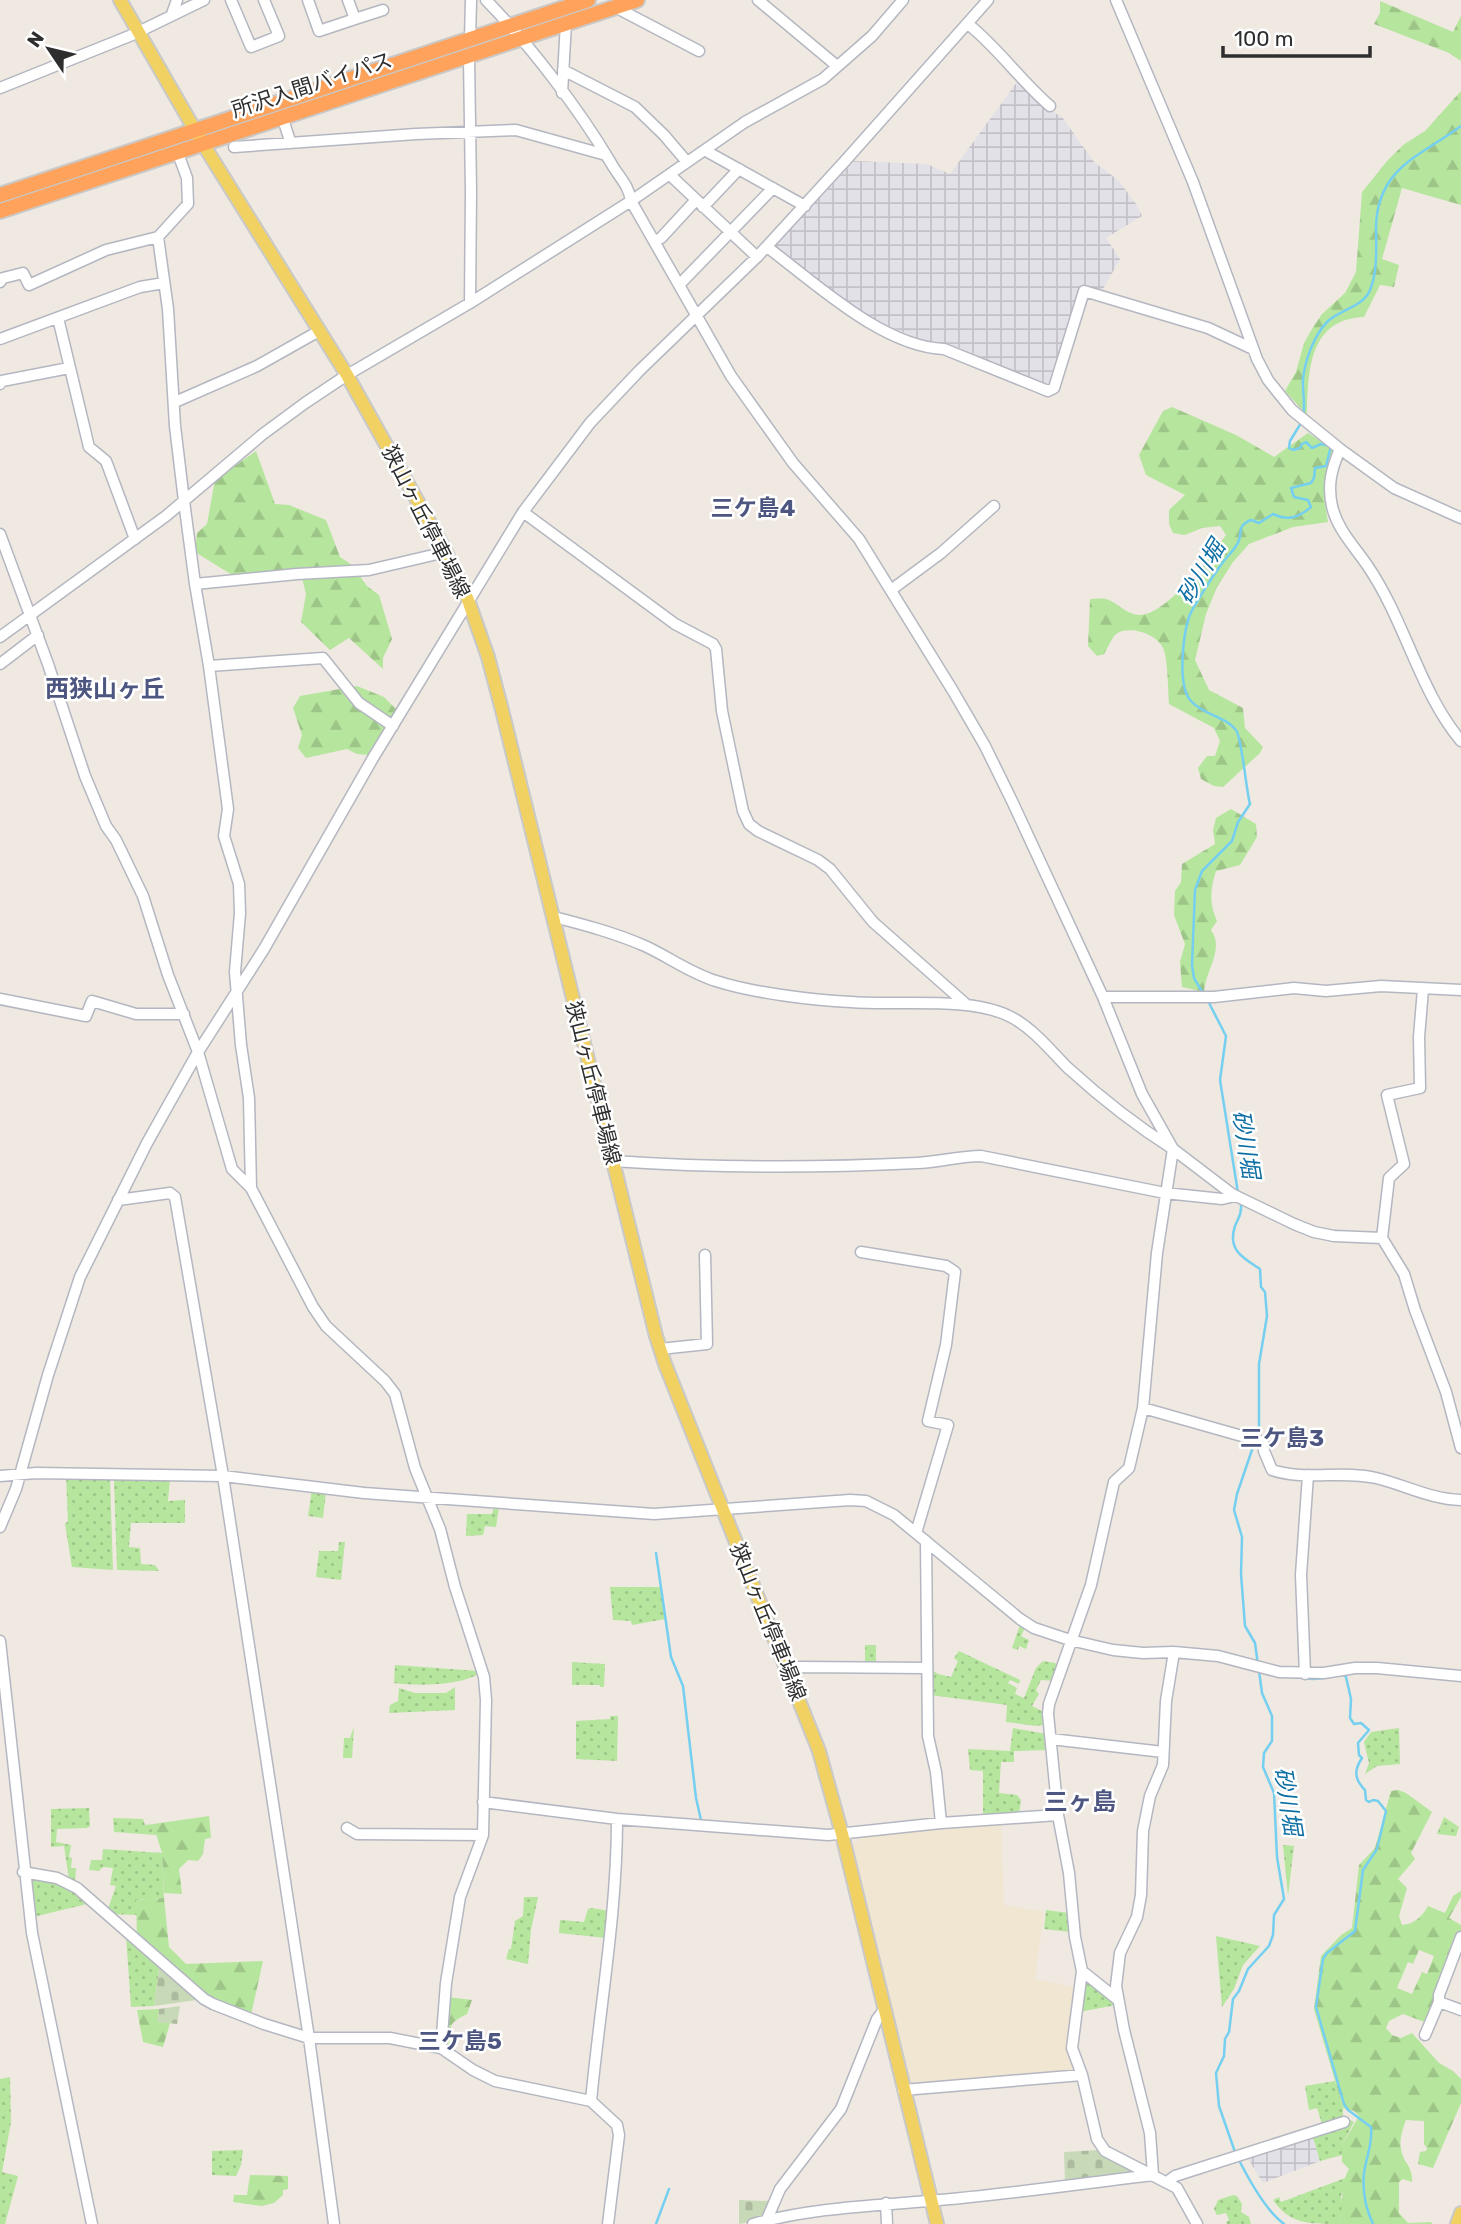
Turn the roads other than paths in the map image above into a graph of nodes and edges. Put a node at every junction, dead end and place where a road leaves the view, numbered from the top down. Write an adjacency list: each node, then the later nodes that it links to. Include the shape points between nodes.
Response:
1 (120, 0): 24 (main road, 狭山ヶ丘停車場線)
2 (177, 0): 19 (street)
3 (204, 0): 19 (street)
4 (232, 0): 5 (street, via 251,47 279,36)
5 (264, 0)
6 (308, 0): 20 (street, via 319,31)
7 (348, 0): 20 (street)
8 (471, 0): 25 (street)
9 (486, 0): 23 (street)
10 (588, 0): 16 (highway, 所沢入間バイパス)
11 (637, 0): 17 (highway, 所沢入間バイパス)
12 (758, 0): 29 (street)
13 (903, 0): 29 (street, via 872,36)
14 (988, 0): 22 (street)
15 (1116, 0): 65 (street, via 1193,182)
16 (569, 3): 23 (highway, 所沢入間バイパス)
17 (615, 7): 21 (highway, 所沢入間バイパス); 27 (street)
18 (383, 10): 20 (street)
19 (172, 14): 24 (street)
20 (355, 19)
21 (566, 23): 26 (highway, 所沢入間バイパス); 30 (street)
22 (968, 24): 33 (street); 50 (street)
23 (510, 25): 25 (highway, 所沢入間バイパス); 26 (street)
24 (139, 32): 31 (street); 35 (main road, 狭山ヶ丘停車場線)
25 (470, 38): 35 (highway, 所沢入間バイパス)
26 (520, 40): 28 (highway, 所沢入間バイパス); 32 (street)
27 (699, 51)
28 (469, 57): 34 (highway, 所沢入間バイパス); 36 (street)
29 (837, 66): 40 (street, via 804,92 745,122)
30 (564, 70): 32 (street); 43 (street, via 635,107)
31 (0, 88)
32 (562, 93): 41 (street)
33 (1051, 106)
34 (282, 116): 37 (street); 38 (highway, 所沢入間バイパス)
35 (195, 130): 38 (main road, 狭山ヶ丘停車場線); 47 (highway, 所沢入間バイパス)
36 (470, 131): 37 (street); 41 (street, via 516,130); 60 (street)
37 (290, 141): 39 (street)
38 (204, 144): 51 (highway, 所沢入間バイパス); 63 (main road, 狭山ヶ丘停車場線)
39 (234, 147)
40 (706, 151): 43 (street); 44 (street)
41 (606, 155): 48 (street)
42 (180, 159): 53 (street, via 187,178 188,204)
43 (687, 162): 45 (street)
44 (739, 169): 46 (street); 49 (street)
45 (670, 175): 48 (street); 49 (street)
46 (773, 188): 50 (street); 52 (street)
47 (0, 195)
48 (631, 201): 54 (street); 60 (street)
49 (700, 203): 52 (street); 54 (street)
50 (805, 206): 55 (street)
51 (0, 211)
52 (730, 232): 56 (street); 59 (street)
53 (158, 237): 57 (street, via 106,250 29,285 23,273); 58 (street)
54 (655, 241): 59 (street)
55 (767, 247): 56 (street); 65 (street, via 889,334 926,348 944,349 1048,391 1054,388 1084,291 1208,328)
56 (757, 257): 62 (street)
57 (0, 282)
58 (164, 283): 61 (street, via 140,287); 69 (street)
59 (680, 284): 62 (street)
60 (470, 303): 67 (street)
61 (58, 318): 64 (street); 66 (street)
62 (696, 318): 73 (street, via 590,423); 79 (street, via 760,419 859,538)
63 (319, 331): 67 (main road, 狭山ヶ丘停車場線); 69 (street, via 257,366)
64 (0, 339)
65 (1253, 349): 70 (street, via 1268,380 1302,418)
66 (69, 368): 68 (street); 76 (street, via 89,447 106,461)
67 (347, 375): 71 (street, via 263,434); 77 (main road, 狭山ヶ丘停車場線)
68 (0, 384)
69 (175, 402): 71 (street)
70 (1340, 449): 74 (street, via 1394,488); 87 (street, via 1329,480 1337,523 1388,598 1436,702)
71 (184, 501): 76 (street); 78 (street)
72 (994, 506): 79 (street)
73 (523, 512): 80 (street); 94 (street, via 675,624 713,644 722,711 748,824 830,869 873,922)
74 (1461, 518)
75 (0, 534): 81 (street)
76 (135, 539): 81 (street)
77 (446, 552): 78 (street, via 369,570); 80 (main road, 狭山ヶ丘停車場線)
78 (195, 584): 85 (street)
79 (891, 590): 92 (street, via 985,746)
80 (468, 600): 86 (street); 88 (main road, 狭山ヶ丘停車場線, via 488,657)
81 (30, 614): 82 (street); 83 (street)
82 (38, 635): 84 (street); 95 (street, via 85,775 143,896)
83 (0, 637)
84 (0, 664)
85 (209, 666): 86 (street, via 323,658 359,703); 91 (street, via 228,809 224,836 239,884)
86 (393, 726): 91 (street)
87 (1461, 741)
88 (554, 918): 94 (street, via 601,928 726,984 851,1002); 98 (main road, 狭山ヶ丘停車場線)
89 (1423, 989): 90 (street); 92 (street, via 1294,988 1213,997); 103 (street, via 1420,1088 1387,1095 1404,1164 1389,1178)
90 (1461, 990)
91 (237, 995): 96 (street); 99 (street, via 249,1098)
92 (1103, 997): 97 (street, via 1142,1094)
93 (0, 999): 95 (street, via 86,1016 92,1001 136,1014)
94 (969, 1006): 97 (street, via 1017,1020 1102,1098)
95 (184, 1014): 96 (street)
96 (198, 1052): 99 (street, via 232,1169); 102 (street)
97 (1172, 1149): 100 (street); 101 (street)
98 (612, 1161): 100 (street, via 749,1168 922,1163 981,1156); 106 (main road, 狭山ヶ丘停車場線)
99 (251, 1188): 113 (street, via 313,1307 340,1341 395,1394)
100 (1166, 1193): 101 (street, via 1222,1199); 107 (street)
101 (1235, 1196): 103 (street, via 1314,1232)
102 (118, 1200): 109 (street, via 68,1311); 112 (street, via 170,1193 175,1197)
103 (1382, 1238): 108 (street, via 1404,1274)
104 (861, 1252): 117 (street, via 946,1266 955,1272 946,1345 928,1420 948,1425)
105 (705, 1255): 106 (street, via 708,1344)
106 (660, 1349): 115 (main road, 狭山ヶ丘停車場線)
107 (1143, 1408): 110 (street, via 1263,1442 1272,1470); 119 (street, via 1129,1468 1114,1482 1091,1585)
108 (1461, 1448)
109 (20, 1473): 111 (street); 112 (street); 116 (street)
110 (1308, 1475): 114 (street, via 1376,1478 1443,1499); 124 (street, via 1301,1575)
111 (0, 1476)
112 (223, 1476): 113 (street); 143 (street)
113 (427, 1498): 115 (street, via 654,1514); 128 (street, via 484,1677)
114 (1461, 1500)
115 (723, 1508): 117 (street, via 866,1501); 123 (main road, 狭山ヶ丘停車場線)
116 (0, 1527)
117 (916, 1533): 118 (street)
118 (926, 1541): 119 (street, via 1020,1619); 122 (street)
119 (1070, 1640): 121 (street, via 1143,1654); 126 (street, via 1049,1704)
120 (0, 1641): 135 (street)
121 (1174, 1652): 124 (street); 127 (street)
122 (926, 1668): 123 (street); 131 (street, via 928,1736)
123 (787, 1670): 133 (main road, 狭山ヶ丘停車場線, via 819,1751)
124 (1305, 1674): 125 (street, via 1377,1668)
125 (1461, 1676)
126 (1051, 1739): 127 (street); 129 (street)
127 (1163, 1752): 138 (street, via 1143,1831 1137,1916 1120,1953)
128 (483, 1802): 130 (street); 134 (street)
129 (1058, 1815): 131 (street); 137 (street)
130 (617, 1819): 133 (street); 147 (street, via 614,1910)
131 (941, 1823): 133 (street)
132 (348, 1828): 134 (street, via 357,1834)
133 (842, 1834): 140 (main road, 狭山ヶ丘停車場線)
134 (483, 1835): 144 (street, via 460,1897)
135 (23, 1872): 143 (street, via 57,1878 77,1888 204,1999); 155 (street)
136 (1461, 1937): 139 (street)
137 (1082, 1971): 138 (street); 145 (street, via 1071,2041)
138 (1117, 1998): 149 (street, via 1150,2133)
139 (1440, 2002): 141 (street); 142 (street)
140 (884, 2010): 146 (main road, 狭山ヶ丘停車場線); 154 (street, via 841,2109 780,2189)
141 (1461, 2010)
142 (1425, 2035)
143 (310, 2038): 144 (street, via 390,2038); 156 (street)
144 (441, 2048): 147 (street, via 495,2081)
145 (1082, 2075): 146 (street); 149 (street, via 1099,2144)
146 (903, 2090): 151 (main road, 狭山ヶ丘停車場線)
147 (590, 2101): 157 (street, via 617,2125 619,2135)
148 (1344, 2122): 150 (street)
149 (1153, 2175): 150 (street); 151 (street)
150 (1167, 2182): 161 (street, via 1177,2188)
151 (930, 2201): 152 (street); 160 (main road, 狭山ヶ丘停車場線)
152 (886, 2203): 154 (street); 159 (street)
153 (1461, 2213): 162 (main road)
154 (765, 2222): 158 (street)
155 (92, 2224)
156 (334, 2224)
157 (608, 2224)
158 (753, 2224)
159 (887, 2224)
160 (937, 2224)
161 (1197, 2224)
162 (1457, 2224)

